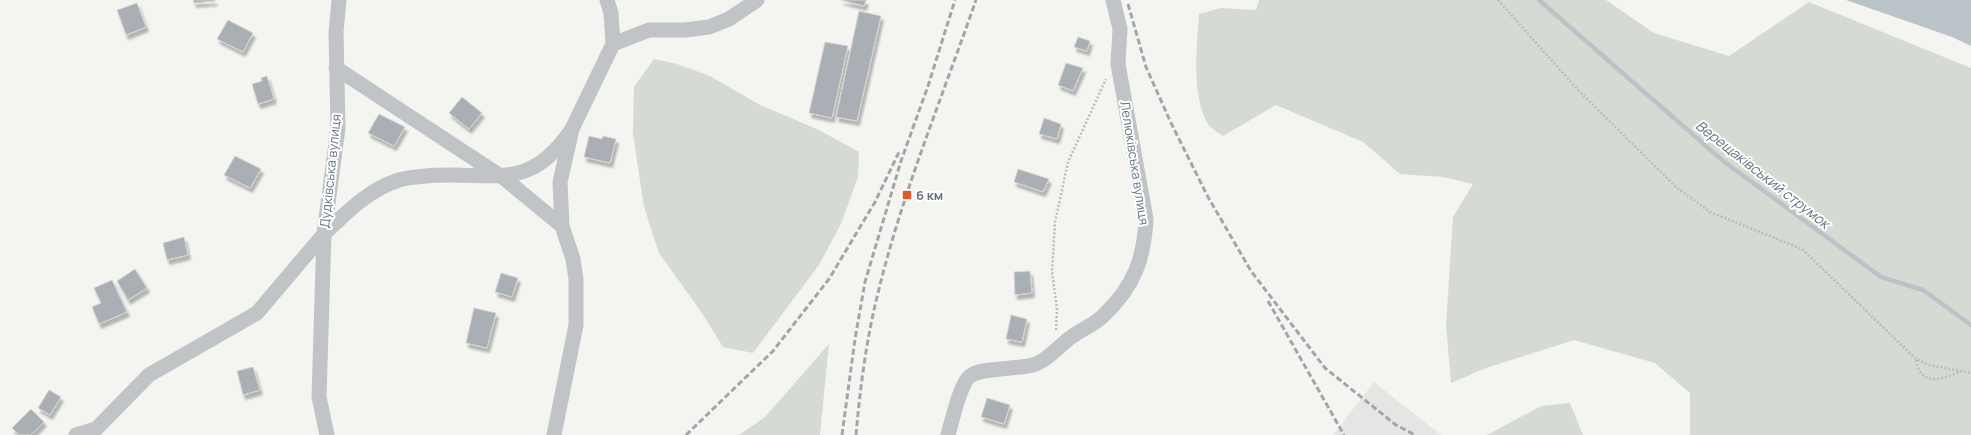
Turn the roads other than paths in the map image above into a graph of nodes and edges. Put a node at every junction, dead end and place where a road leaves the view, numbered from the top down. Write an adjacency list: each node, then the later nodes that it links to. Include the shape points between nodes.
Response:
1 (339, 0): 6 (street, Дудківська вулиця)
2 (607, 0): 5 (street, via 611,13)
3 (757, 0): 5 (street, via 729,19 709,27 649,30)
4 (1113, 0): 14 (street, Лелюківська вулиця, via 1120,29 1118,64 1146,219 1145,243 1139,265 1124,291 1105,315 1036,364 981,371 970,376 964,385)
5 (613, 44): 7 (street)
6 (336, 68): 8 (street); 10 (street, Дудківська вулиця, via 338,128)
7 (572, 129): 8 (street, via 554,152 542,161 523,171); 9 (street, via 560,182)
8 (501, 177): 9 (street); 10 (street, via 439,175 401,179 385,185 357,202)
9 (562, 226): 13 (street, via 573,259 576,279 576,326)
10 (324, 234): 11 (street, Дудківська вулиця, via 256,313 149,375 96,429); 12 (street, via 319,398)
11 (76, 435)
12 (327, 435)
13 (554, 435)
14 (948, 435)

